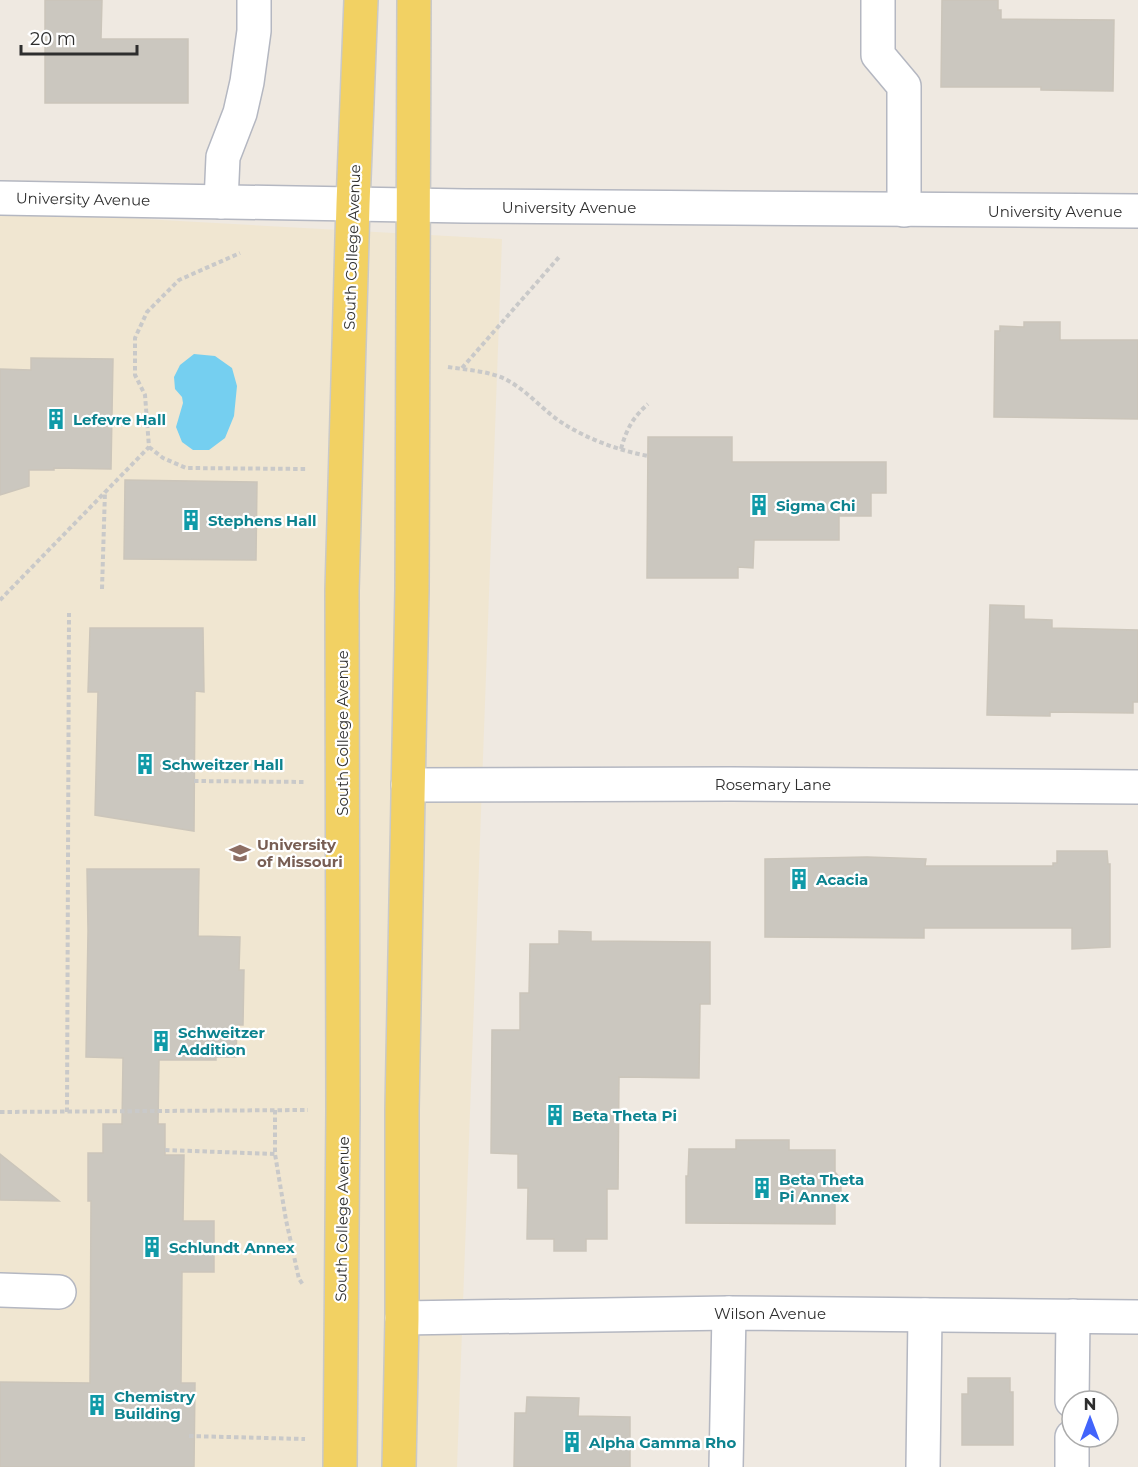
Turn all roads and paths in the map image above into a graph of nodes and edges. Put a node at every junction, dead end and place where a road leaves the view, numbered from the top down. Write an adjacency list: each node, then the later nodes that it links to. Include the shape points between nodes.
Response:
1 (254, 0): 6 (street, via 247,82 223,157)
2 (360, 0): 7 (main road, South College Avenue)
3 (414, 0): 8 (main road)
4 (878, 0): 9 (street, via 878,55 904,86)
5 (0, 198): 6 (street, University Avenue)
6 (220, 202): 7 (street, University Avenue)
7 (353, 204): 8 (street, University Avenue); 29 (main road, South College Avenue, via 342,591)
8 (413, 205): 9 (street, University Avenue); 26 (main road)
9 (904, 210): 10 (street, University Avenue)
10 (1138, 211)
11 (240, 253): 16 (path, via 179,280 147,312 135,338 135,375 145,395)
12 (560, 256): 14 (path)
13 (447, 367): 14 (path)
14 (462, 369): 17 (path, via 505,379 558,419)
15 (648, 404): 17 (path, via 626,430)
16 (149, 447): 19 (path, via 186,468); 20 (path)
17 (621, 449): 18 (path)
18 (648, 456)
19 (307, 469)
20 (105, 491): 21 (path); 22 (path)
21 (102, 589)
22 (0, 600)
23 (69, 614): 31 (path)
24 (194, 781): 25 (path)
25 (316, 782)
26 (408, 785): 27 (street, Rosemary Lane); 41 (main road)
27 (1138, 787)
28 (275, 1110): 29 (path); 31 (path); 33 (path)
29 (343, 1110): 46 (main road, South College Avenue)
30 (0, 1112): 31 (path)
31 (68, 1112)
32 (165, 1150): 33 (path)
33 (275, 1154): 34 (path, via 299,1279)
34 (305, 1288)
35 (0, 1290): 36 (street)
36 (59, 1292)
37 (729, 1313): 38 (street, Wilson Avenue); 41 (street, Wilson Avenue); 48 (street)
38 (925, 1314): 39 (street, Wilson Avenue); 49 (street)
39 (1073, 1316): 40 (street, Wilson Avenue); 42 (street)
40 (1138, 1317)
41 (402, 1318): 47 (main road)
42 (1072, 1389)
43 (189, 1436): 44 (path)
44 (309, 1439)
45 (1072, 1449): 50 (street)
46 (340, 1467)
47 (399, 1467)
48 (726, 1467)
49 (923, 1467)
50 (1072, 1467)

